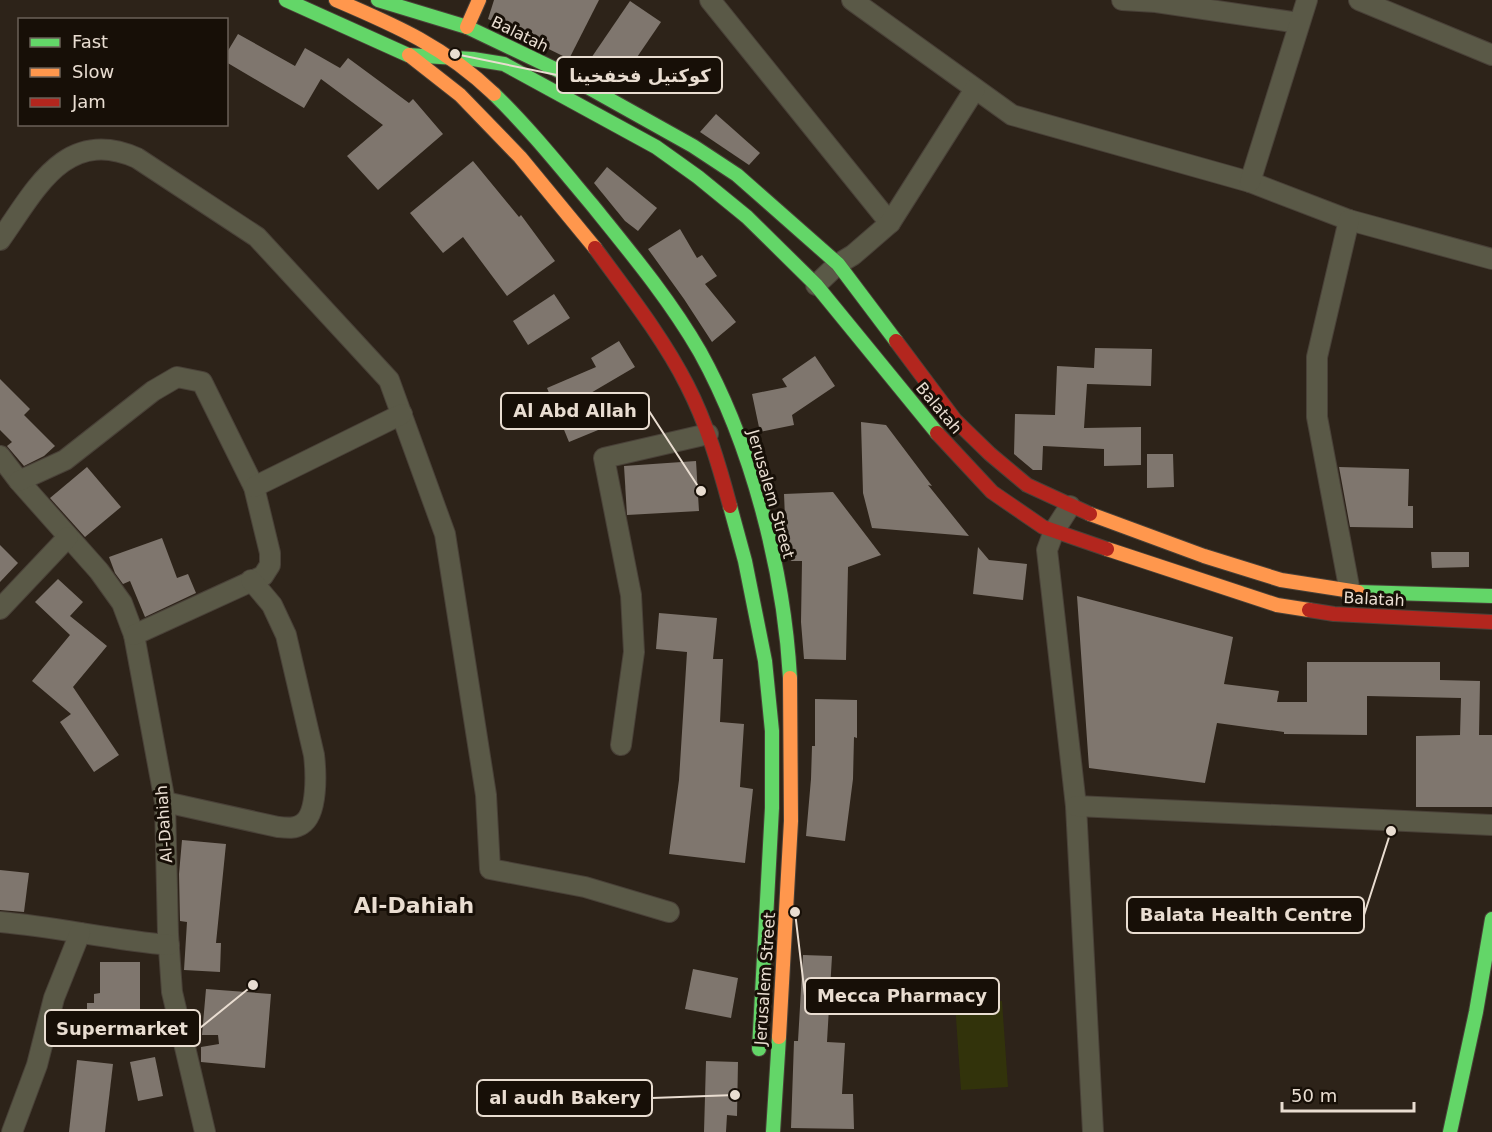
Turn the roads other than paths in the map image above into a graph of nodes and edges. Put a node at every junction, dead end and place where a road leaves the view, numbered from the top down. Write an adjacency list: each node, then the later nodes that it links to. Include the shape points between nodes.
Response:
1 (286, 0): 12 (main road)
2 (336, 0): 14 (main road, Jerusalem Street, via 401,28)
3 (378, 0): 11 (main road, Balatah)
4 (479, 0): 11 (main road)
5 (710, 0): 18 (street)
6 (852, 0): 15 (street)
7 (1122, 0): 10 (street)
8 (1307, 0): 10 (street)
9 (1359, 0): 13 (street)
10 (1299, 23): 16 (street)
11 (467, 27): 21 (main road, Balatah, via 557,70 693,146 737,175)
12 (408, 55): 14 (main road, Balatah); 24 (main road, Jerusalem Street, via 460,95 520,157 591,243 687,385)
13 (1492, 55)
14 (446, 58): 22 (main road, Balatah, via 504,64 656,147 747,217); 49 (main road, Jerusalem Street, via 488,89 533,135 655,283 711,373 750,467 782,600 793,778)
15 (975, 89): 16 (street, via 1012,115); 18 (street)
16 (1250, 182): 17 (street)
17 (1349, 220): 20 (street); 32 (street, via 1317,357 1317,417)
18 (890, 224): 21 (street)
19 (0, 240): 23 (street, via 45,177 65,159 88,150 126,153 257,237 389,380)
20 (1492, 259)
21 (838, 264): 22 (street); 28 (main road, Balatah, via 955,420 1027,485)
22 (816, 285): 29 (main road, Balatah, via 938,434 992,492)
23 (402, 414): 27 (street); 41 (street, via 445,534 486,795 490,869 585,887)
24 (708, 434): 37 (street, via 604,458 631,595 634,652); 46 (main road, Jerusalem Street, via 745,561 765,661 772,730 772,808)
25 (0, 456): 26 (street, Al-Dahiah)
26 (19, 481): 27 (street, via 65,460 153,391 177,377 202,382); 30 (street, Al-Dahiah)
27 (254, 487): 31 (street, via 270,565 263,576)
28 (1070, 506): 29 (street); 32 (main road, Balatah, via 1281,580)
29 (1054, 531): 35 (main road, Balatah, via 1277,605 1334,614); 39 (street, via 1047,550 1048,568)
30 (68, 537): 34 (street); 36 (street, Al-Dahiah, via 122,603)
31 (251, 580): 36 (street); 38 (street, via 272,605 286,635 315,755 312,811 304,824 278,828)
32 (1350, 592): 33 (main road, Balatah)
33 (1492, 596)
34 (0, 609)
35 (1492, 622)
36 (134, 635): 38 (street, Al-Dahiah)
37 (621, 746)
38 (165, 802): 45 (street, Al-Dahiah)
39 (1076, 806): 40 (street); 50 (street)
40 (1492, 825)
41 (669, 912)
42 (1492, 919): 51 (main road)
43 (0, 922): 44 (street)
44 (80, 933): 45 (street); 47 (street, via 54,998 38,1065)
45 (169, 945): 48 (street, Al-Dahiah, via 172,992)
46 (759, 1067)
47 (12, 1132)
48 (205, 1132)
49 (773, 1132)
50 (1093, 1132)
51 (1450, 1132)

